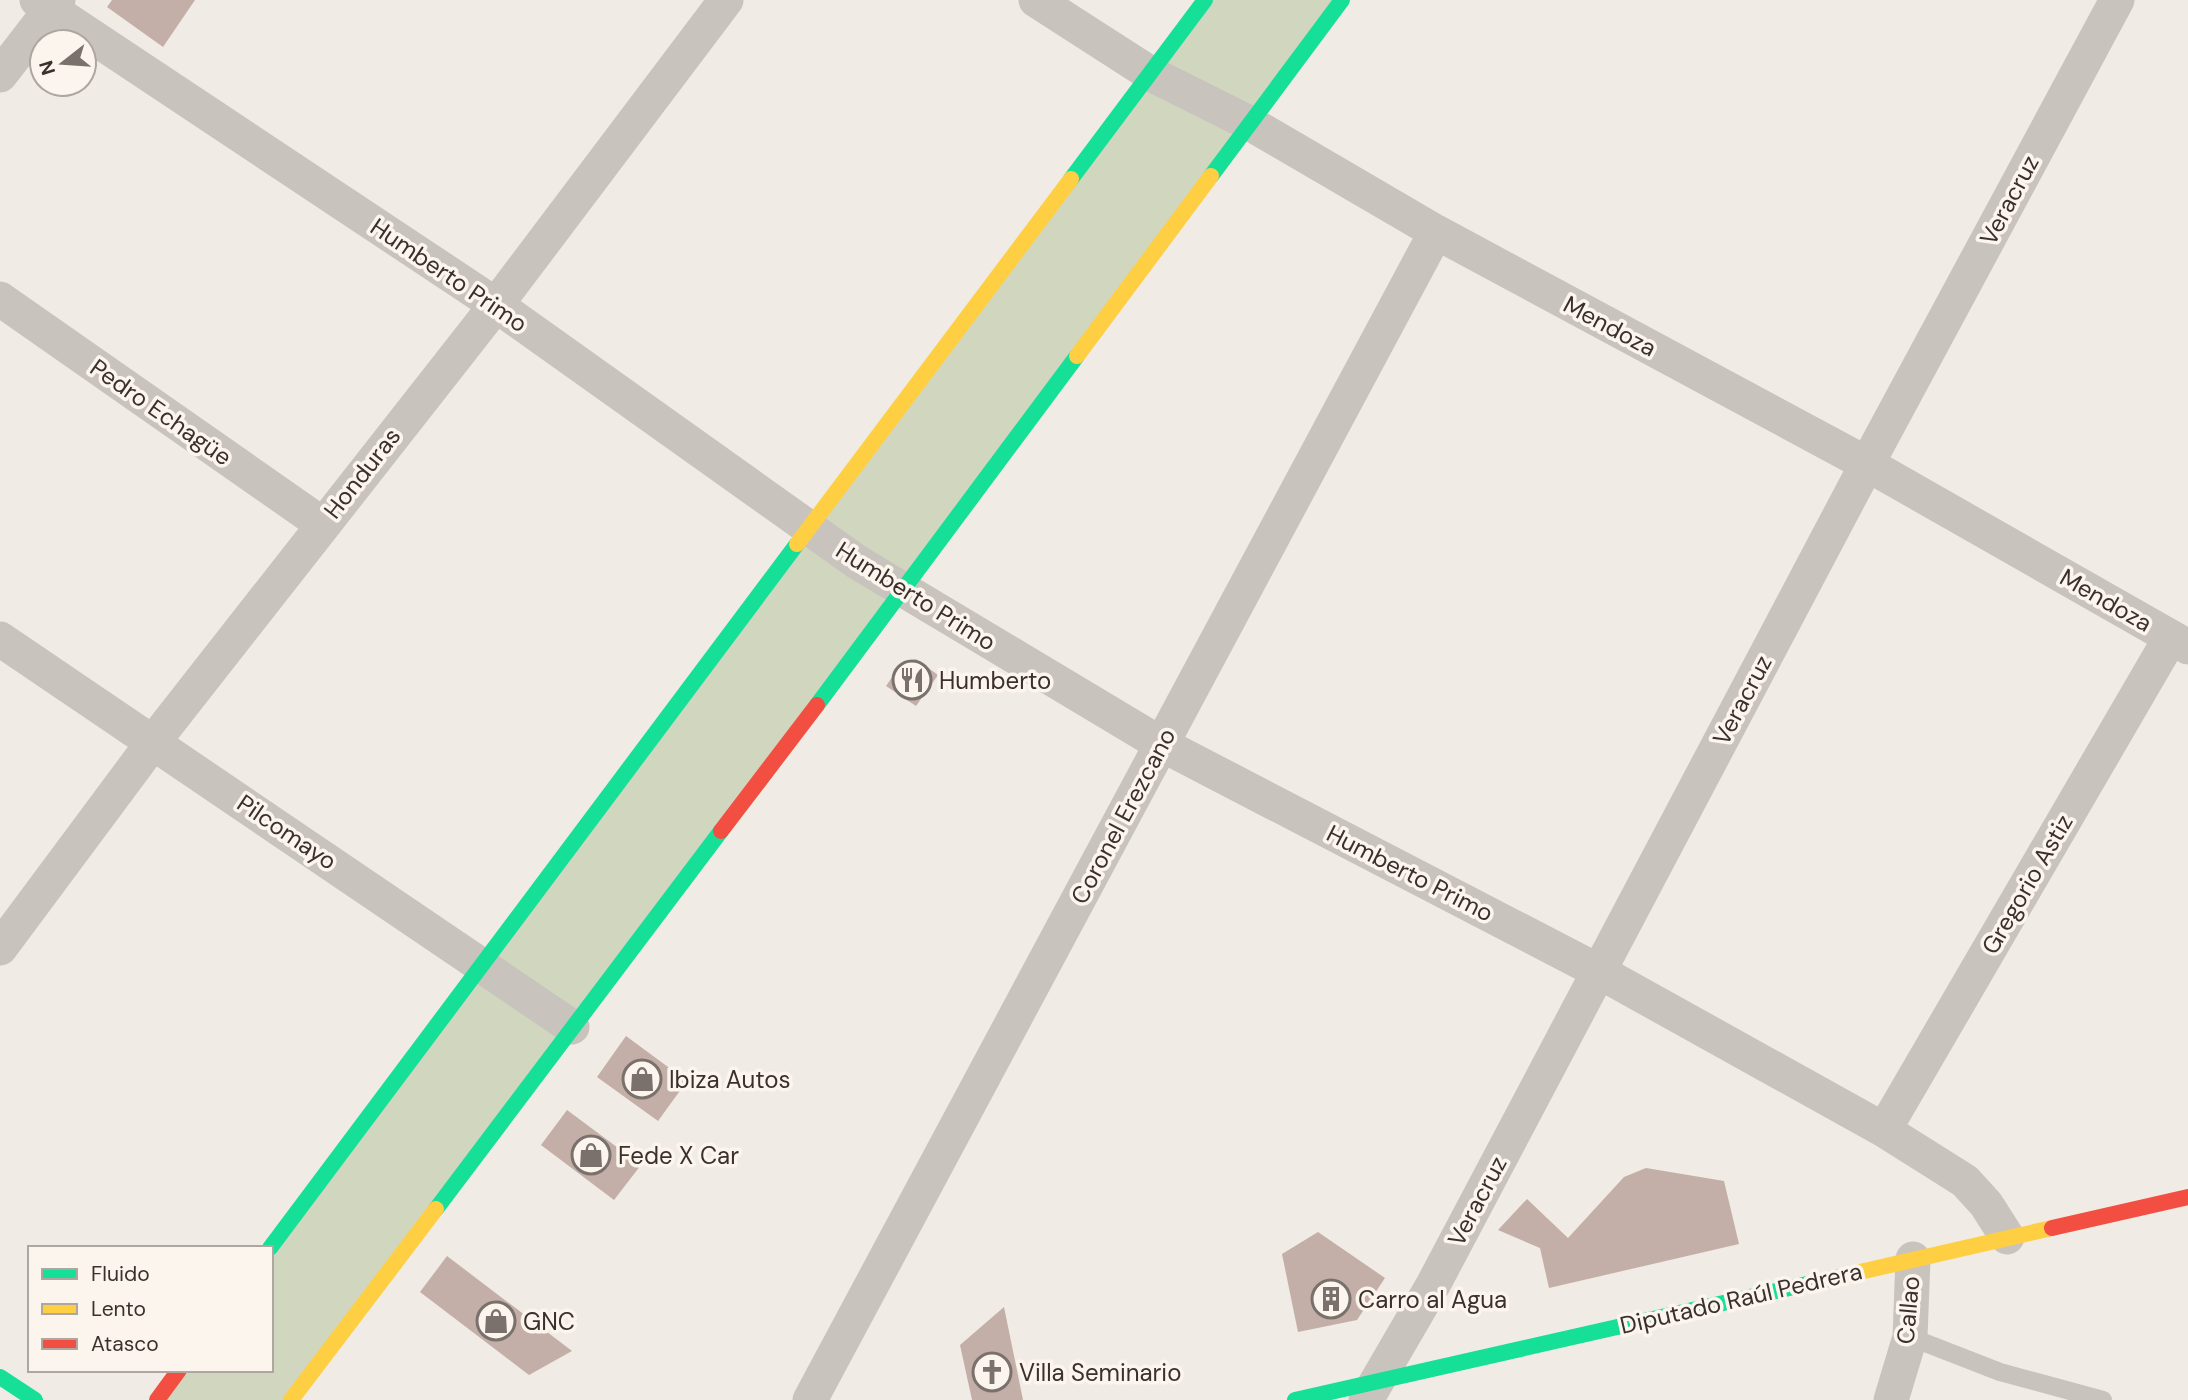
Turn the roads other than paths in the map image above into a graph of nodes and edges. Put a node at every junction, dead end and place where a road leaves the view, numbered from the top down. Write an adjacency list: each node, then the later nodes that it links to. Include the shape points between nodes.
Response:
1 (726, 0): 12 (street, Honduras)
2 (1036, 0): 7 (street, Mendoza)
3 (1205, 0): 7 (main road)
4 (1342, 0): 9 (main road)
5 (2117, 0): 13 (street, Veracruz)
6 (48, 3): 8 (street); 12 (street, Humberto Primo)
7 (1151, 74): 9 (street, Mendoza); 15 (main road)
8 (0, 75)
9 (1251, 124): 10 (street, Mendoza); 16 (main road)
10 (1436, 232): 13 (street, Mendoza); 20 (street, Coronel Erezcano)
11 (0, 299): 14 (street, Pedro Echagüe)
12 (496, 305): 14 (street, Honduras); 15 (street, Humberto Primo)
13 (1867, 464): 18 (street, Mendoza); 23 (street, Veracruz)
14 (322, 524): 19 (street, Honduras)
15 (808, 527): 16 (street, Humberto Primo); 22 (main road)
16 (903, 591): 20 (street, Humberto Primo); 24 (main road)
17 (0, 639): 19 (street, Pilcomayo)
18 (2179, 642): 25 (street, Gregorio Astiz)
19 (153, 741): 21 (street, Honduras); 22 (street, Pilcomayo)
20 (1161, 744): 23 (street, Humberto Primo); 38 (street, Coronel Erezcano)
21 (0, 948)
22 (482, 965): 24 (street, Pilcomayo); 28 (main road)
23 (1598, 971): 25 (street, Humberto Primo); 33 (street, Veracruz, via 1433,1285)
24 (572, 1027): 37 (main road)
25 (1884, 1130): 27 (street, Humberto Primo, via 1965,1181)
26 (2188, 1197): 27 (main road, Diputado Raúl Pedrera)
27 (2007, 1237): 29 (main road, Diputado Raúl Pedrera)
28 (272, 1246)
29 (1913, 1259): 30 (street, Callao); 33 (main road, Diputado Raúl Pedrera)
30 (1910, 1337): 34 (lane); 40 (street, Callao)
31 (178, 1372): 36 (main road)
32 (0, 1377): 35 (main road)
33 (1371, 1391): 39 (main road, Diputado Raúl Pedrera)
34 (2084, 1398): 41 (lane)
35 (35, 1400)
36 (157, 1400)
37 (291, 1400)
38 (810, 1400)
39 (1295, 1400)
40 (1891, 1400)
41 (2103, 1400)

